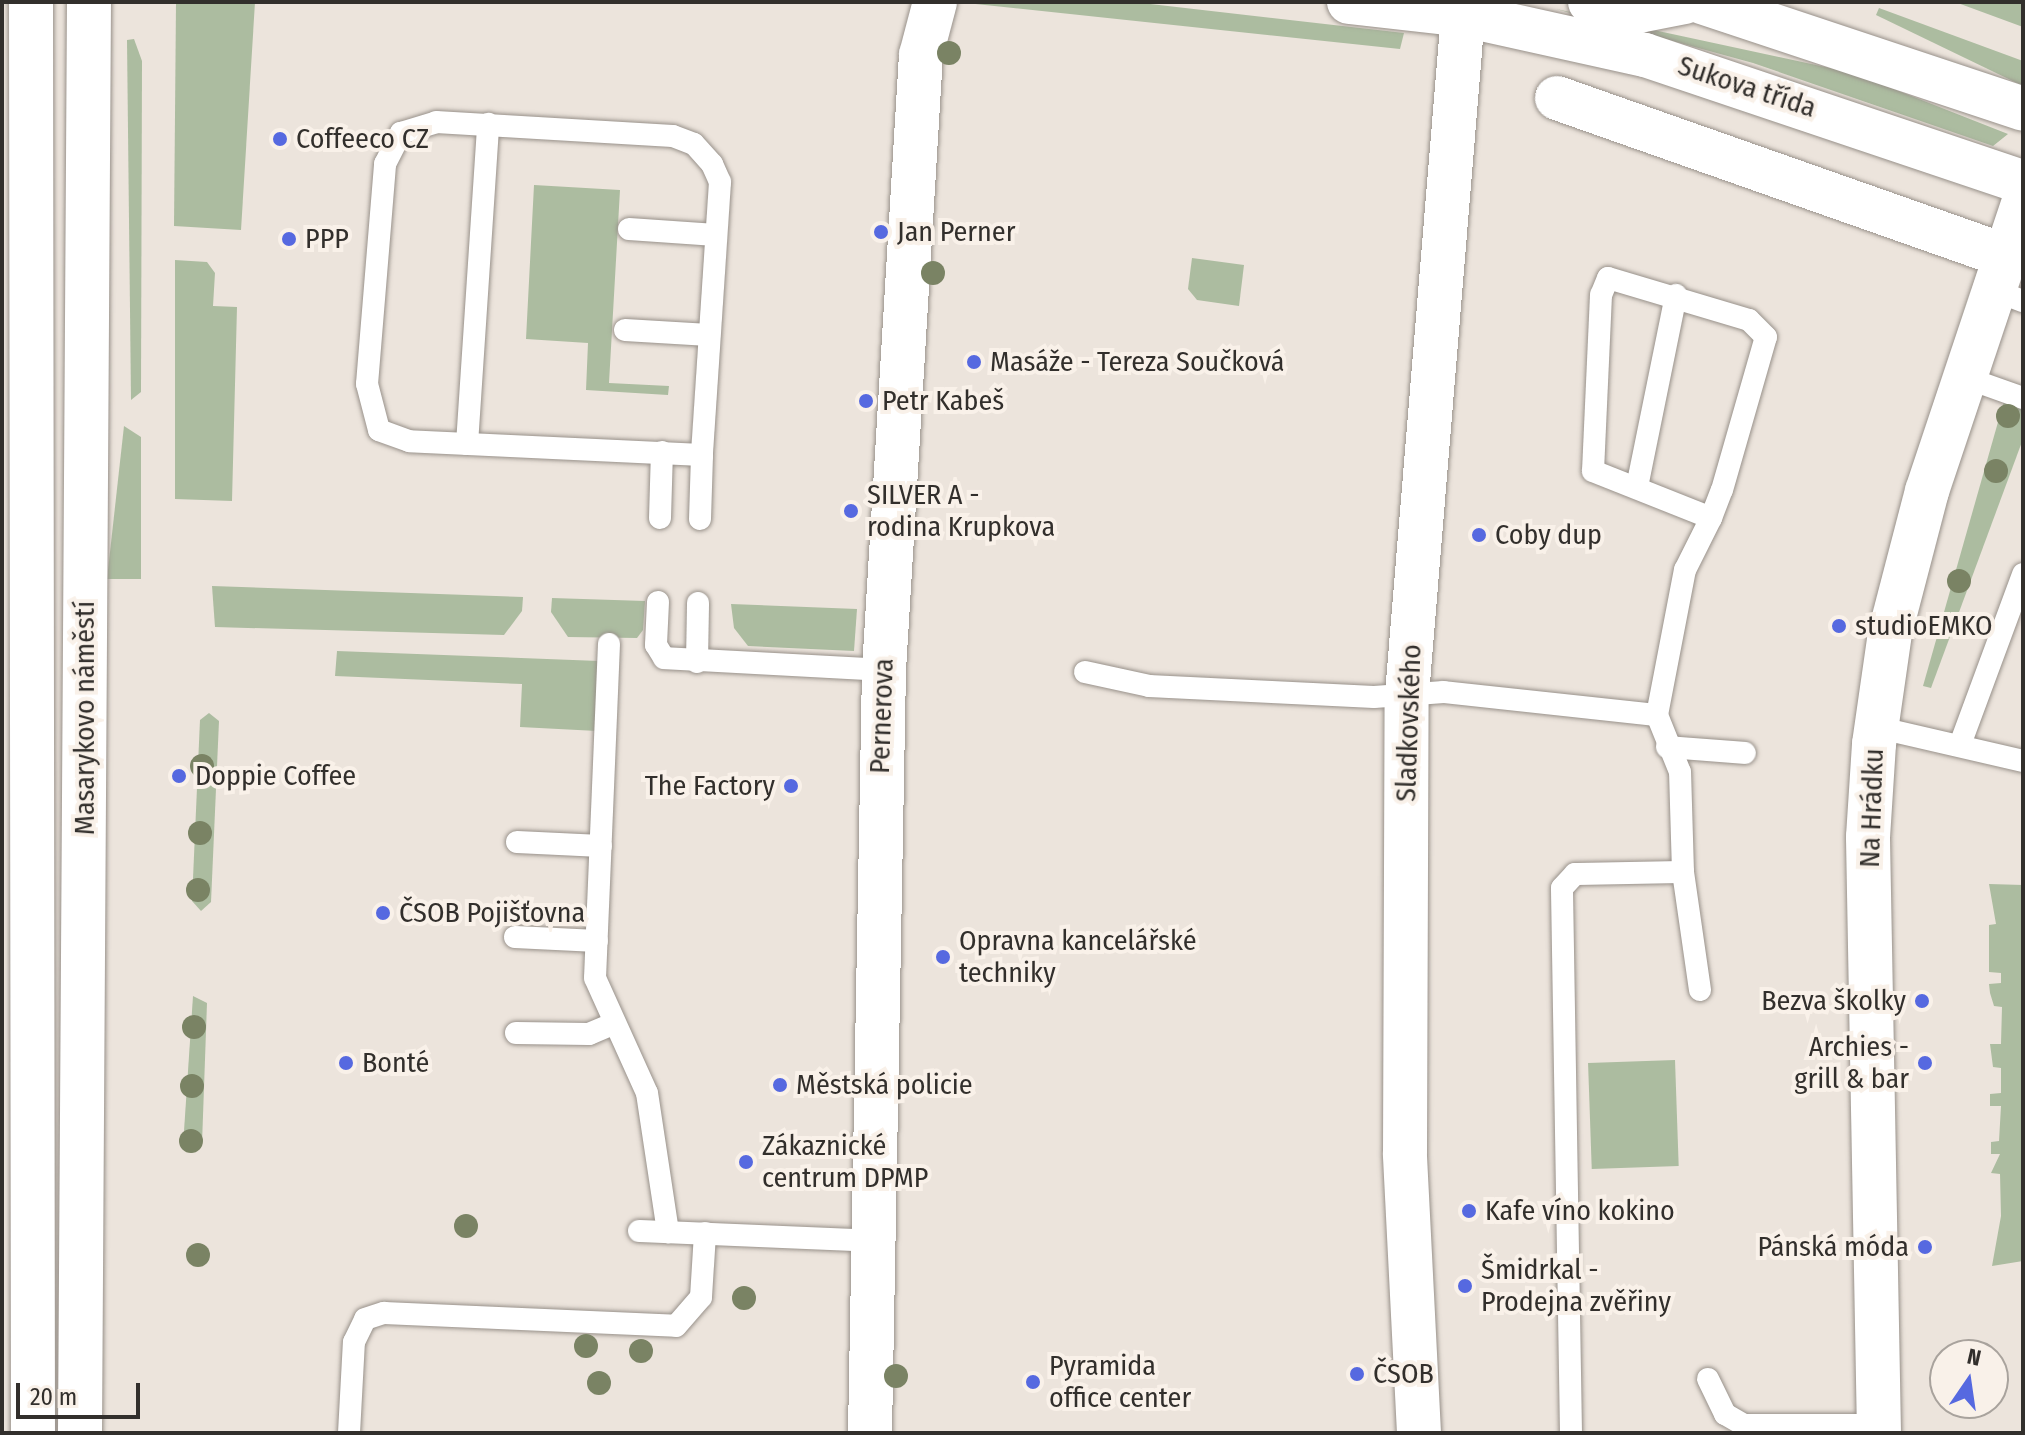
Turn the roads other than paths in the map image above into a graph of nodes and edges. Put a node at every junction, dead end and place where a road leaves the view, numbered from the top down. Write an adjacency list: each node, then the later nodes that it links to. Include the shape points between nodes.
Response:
1 (31, 2): 58 (street, Masarykovo náměstí)
2 (89, 2): 59 (street, Masarykovo náměstí)
3 (935, 2): 34 (street, Pernerova, via 921,55)
4 (1349, 2): 8 (street, Sukova třída)
5 (1590, 2): 6 (street, via 1639,11)
6 (1685, 2)
7 (1702, 2): 10 (street)
8 (1465, 6): 12 (street, Sukova třída, via 1674,64); 36 (street, Sladkovského)
9 (1557, 98): 16 (street)
10 (2023, 109)
11 (488, 124): 15 (lane, via 685,139 718,172); 22 (lane); 22 (lane, via 424,123 401,133 389,151 367,384 373,420 387,436)
12 (2023, 182)
13 (2023, 204): 16 (street, Na Hrádku)
14 (629, 229): 15 (lane)
15 (716, 235): 19 (lane)
16 (2008, 282): 20 (street, Na Hrádku)
17 (1676, 295): 25 (lane); 25 (lane, via 1617,276 1601,295 1590,463 1601,477); 27 (lane, via 1749,320 1766,337)
18 (625, 330): 19 (lane)
19 (709, 335): 24 (lane)
20 (1964, 377): 21 (lane); 38 (street, Na Hrádku, via 1907,565)
21 (2023, 398)
22 (467, 444): 23 (lane)
23 (662, 452): 24 (lane); 26 (lane)
24 (702, 455): 28 (lane)
25 (1637, 487): 27 (lane)
26 (660, 518)
27 (1711, 518): 37 (lane, via 1685,570)
28 (700, 519)
29 (2023, 574): 39 (lane)
30 (658, 602): 33 (lane, via 658,653)
31 (698, 603): 33 (lane)
32 (609, 644): 44 (lane)
33 (697, 662): 34 (lane)
34 (884, 670): 54 (street, Pernerova)
35 (1085, 672): 36 (lane, via 1149,686)
36 (1407, 694): 37 (lane); 62 (street, Sladkovského, via 1405,1153)
37 (1657, 715): 40 (lane)
38 (1876, 727): 39 (lane); 56 (street, Na Hrádku, via 1868,837)
39 (1961, 742): 42 (lane)
40 (1667, 747): 41 (lane); 45 (lane, via 1683,787)
41 (1745, 753)
42 (2023, 761)
43 (517, 842): 44 (lane)
44 (601, 846): 47 (lane)
45 (1683, 872): 48 (lane); 63 (lane, via 1575,874 1562,888)
46 (515, 937): 47 (lane)
47 (597, 941): 49 (lane, via 597,992)
48 (1700, 990)
49 (613, 1024): 50 (lane, via 589,1034); 52 (lane, via 647,1093)
50 (516, 1033)
51 (639, 1231): 52 (lane)
52 (668, 1232): 53 (lane)
53 (705, 1233): 54 (lane); 60 (lane, via 701,1297 676,1326 384,1313 365,1319 354,1342)
54 (873, 1241): 61 (street, Pernerova)
55 (1708, 1379): 57 (lane, via 1725,1414)
56 (1879, 1429): 57 (lane)
57 (1761, 1431)
58 (33, 1433)
59 (80, 1433)
60 (349, 1433)
61 (870, 1433)
62 (1419, 1433)
63 (1571, 1433)

